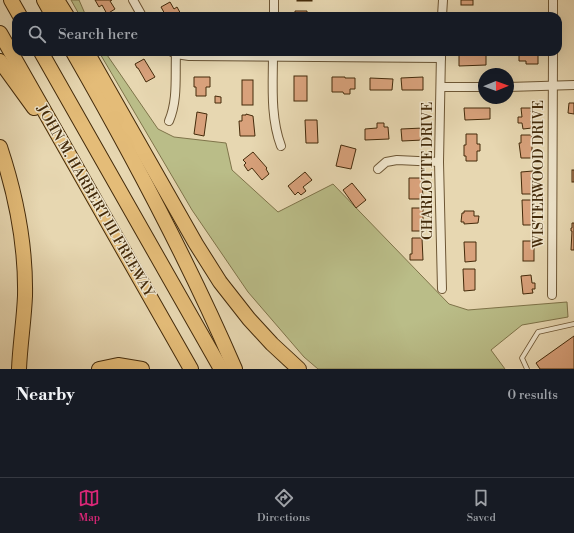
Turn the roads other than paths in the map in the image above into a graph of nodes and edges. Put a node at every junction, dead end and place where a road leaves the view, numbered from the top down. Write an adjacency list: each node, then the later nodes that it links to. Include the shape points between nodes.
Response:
1 (11, 0): 8 (highway)
2 (44, 0): 9 (highway)
3 (58, 0): 10 (highway)
4 (133, 0): 11 (street)
5 (274, 0): 12 (street)
6 (443, 0): 13 (street)
7 (553, 0): 14 (street)
8 (18, 12)
9 (51, 12)
10 (65, 12)
11 (140, 12)
12 (274, 12)
13 (442, 12)
14 (553, 12)
15 (0, 34): 16 (highway, JOHN M. HARBERT III FREEWAY)
16 (12, 55)
17 (13, 56): 36 (highway, JOHN M. HARBERT III FREEWAY)
18 (43, 56): 44 (highway, JOHN M. HARBERT III FREEWAY)
19 (75, 56): 45 (highway, via 164,219)
20 (89, 56): 46 (highway, via 220,282 267,339)
21 (174, 56): 31 (street, via 174,102)
22 (273, 56): 32 (street, via 274,118)
23 (441, 56): 28 (street, CHARLOTTE DRIVE)
24 (552, 56): 27 (street, WISTERWOOD DRIVE)
25 (0, 62): 36 (highway, via 34,109)
26 (574, 85): 27 (street)
27 (552, 86): 30 (street); 38 (street, WISTERWOOD DRIVE)
28 (441, 87): 29 (street); 34 (street, CHARLOTTE DRIVE)
29 (478, 87)
30 (514, 87)
31 (169, 121)
32 (281, 146)
33 (0, 147): 40 (highway, via 16,202 25,266)
34 (440, 162): 35 (street, via 397,160 386,162); 37 (street, CHARLOTTE DRIVE)
35 (378, 169)
36 (110, 227): 43 (highway, JOHN M. HARBERT III FREEWAY)
37 (442, 289)
38 (552, 295)
39 (574, 324): 47 (lane, via 538,332 522,358)
40 (19, 369)
41 (99, 369): 42 (highway, via 118,365)
42 (142, 369)
43 (191, 369)
44 (221, 369)
45 (235, 369)
46 (299, 369)
47 (527, 369)

